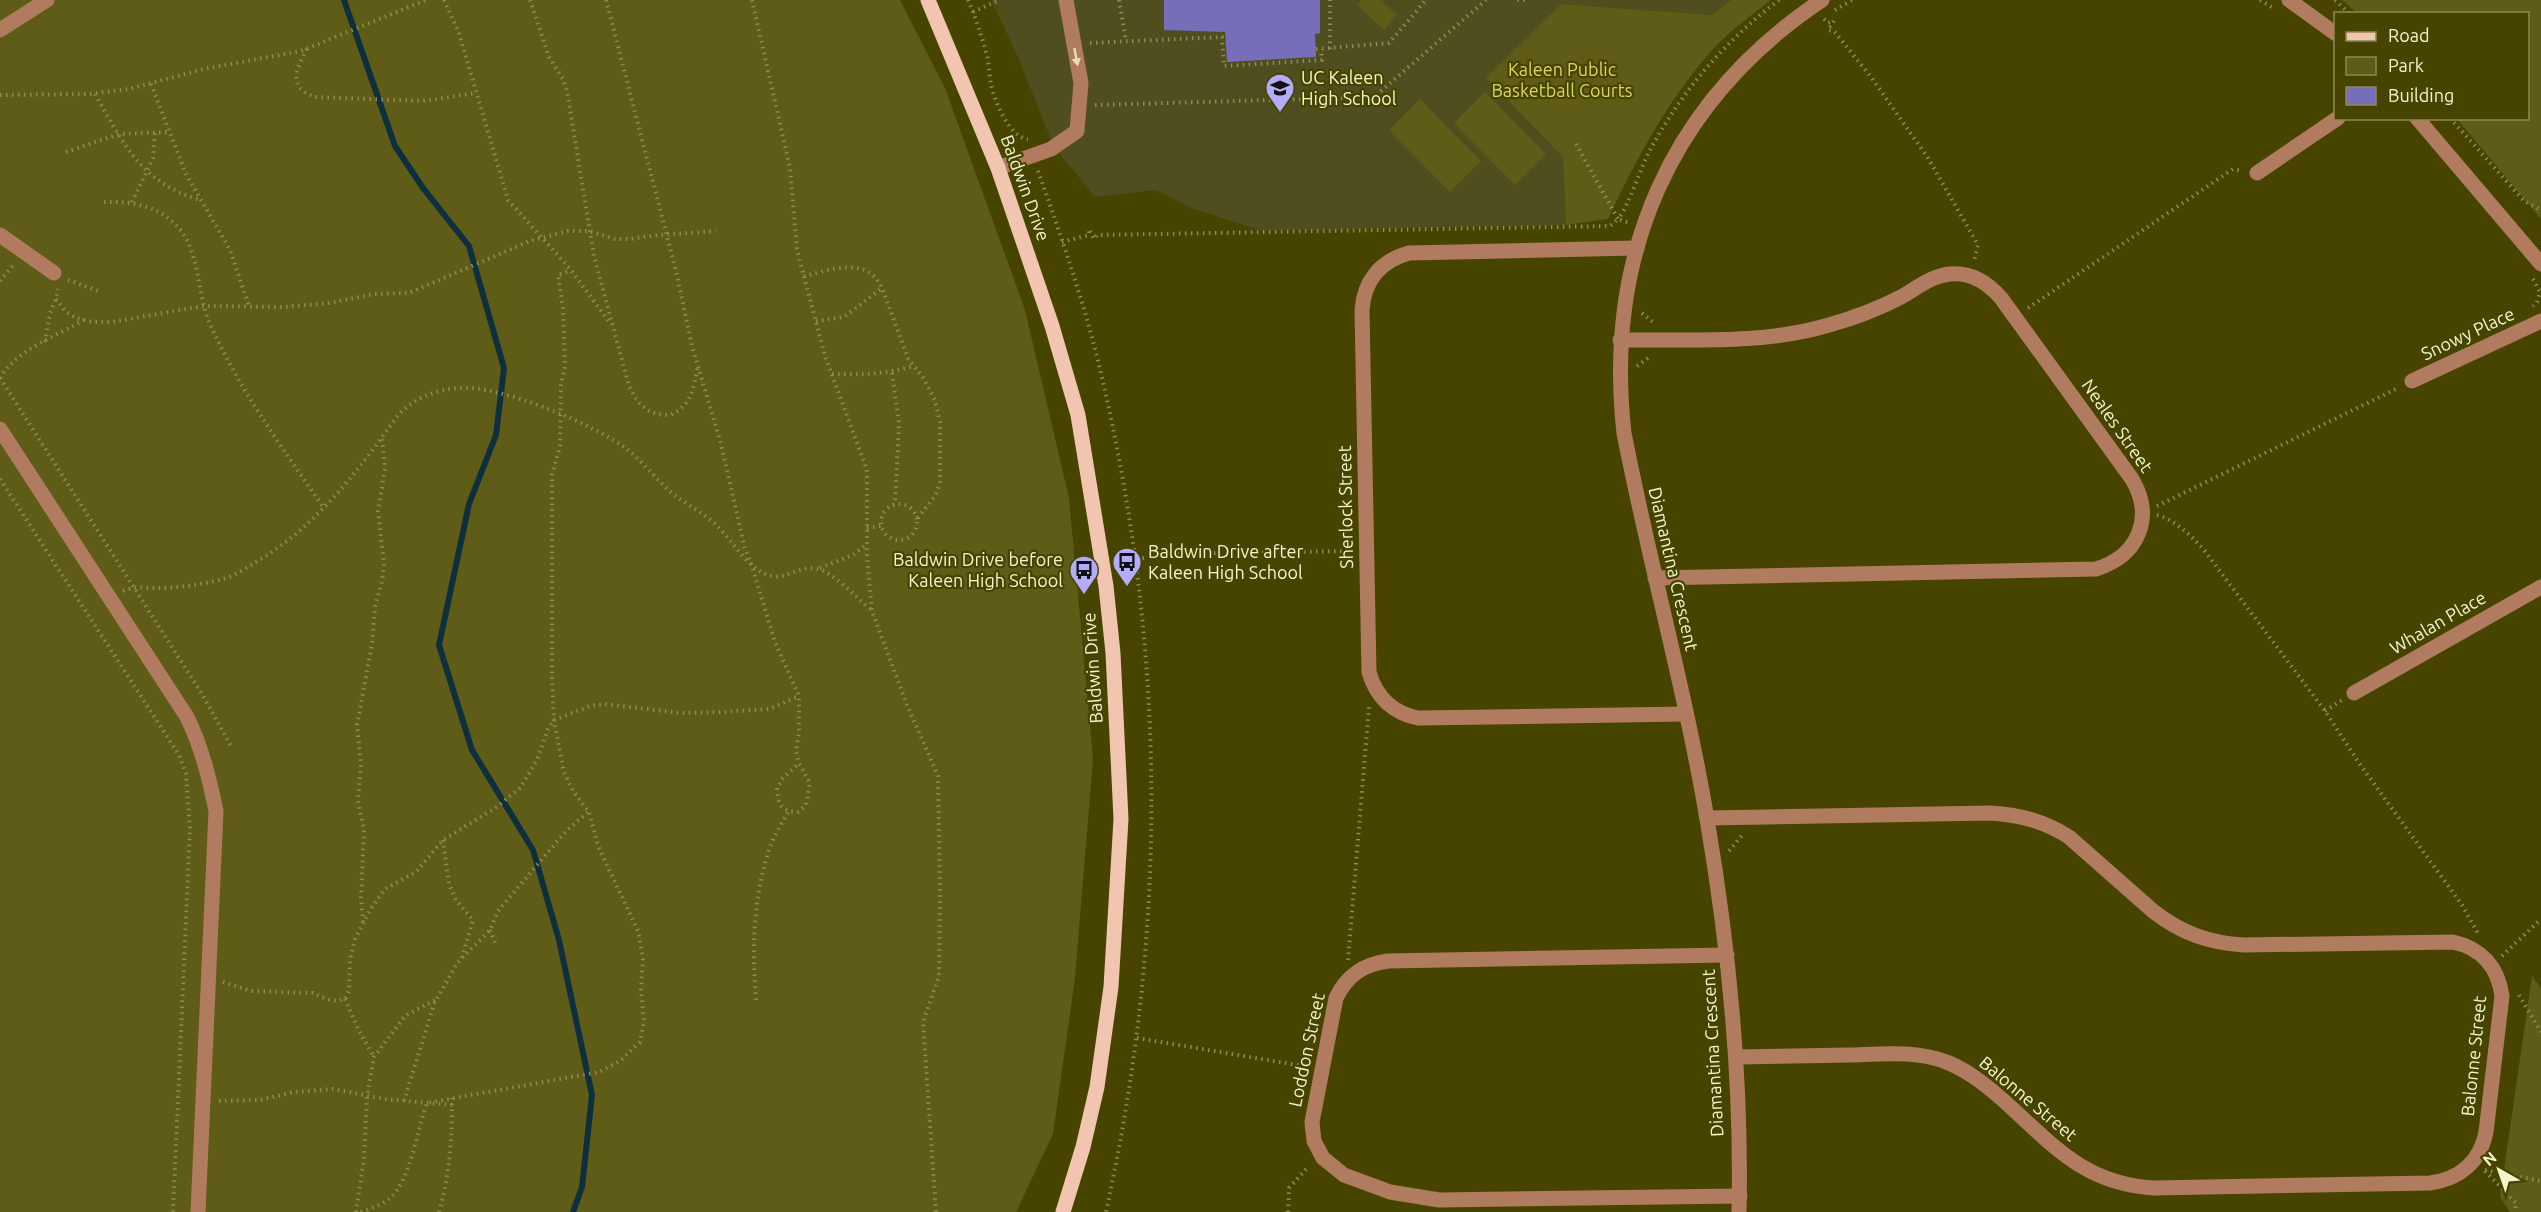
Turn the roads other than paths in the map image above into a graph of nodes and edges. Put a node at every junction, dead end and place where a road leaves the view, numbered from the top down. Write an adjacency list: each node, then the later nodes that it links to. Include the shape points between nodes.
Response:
1 (47, 0): 6 (street)
2 (928, 0): 10 (main road, Baldwin Drive)
3 (1066, 0): 10 (street, one-way to 10, via 1081,83 1077,131 1051,149)
4 (2289, 0): 7 (street)
5 (1820, 8): 13 (street, Diamantina Crescent, via 1771,38 1706,107 1672,160)
6 (0, 30)
7 (2334, 33)
8 (2335, 120): 11 (street)
9 (2418, 120): 14 (street)
10 (998, 168): 29 (main road, Baldwin Drive, via 1078,415 1105,570 1113,653 1121,819 1111,987 1097,1087)
11 (2257, 173)
12 (0, 234): 15 (street)
13 (1636, 248): 17 (street, Diamantina Crescent); 23 (street, Sherlock Street, via 1418,252 1399,255 1375,273 1365,290 1362,310 1369,662 1380,696 1401,713 1427,719)
14 (2541, 264)
15 (54, 273)
16 (2541, 321): 18 (street, Snowy Place)
17 (1620, 340): 20 (street, Diamantina Crescent, via 1624,433); 20 (street, Neales Street, via 1798,333 1867,312 1932,278 1970,276 1995,291 2132,479 2140,496 2138,534 2114,562 2096,569)
18 (2412, 381)
19 (0, 429): 28 (street, via 187,717 208,771 216,810)
20 (1655, 578): 23 (street, Diamantina Crescent)
21 (2541, 587): 22 (street, Whalan Place)
22 (2354, 693)
23 (1686, 714): 24 (street, Diamantina Crescent)
24 (1707, 818): 25 (street, Diamantina Crescent); 26 (street, Balonne Street, via 1991,813 2024,816 2069,837 2166,921 2204,939 2244,945 2443,941 2472,948 2493,968 2502,996 2479,1165 2430,1183 2137,1187 2105,1179 2076,1164 1989,1088 1947,1062 1899,1054)
25 (1727, 955): 26 (street, Diamantina Crescent); 27 (street, Loddon Street, via 1388,961 1369,965 1346,981 1336,998 1312,1131 1318,1149 1336,1171 1367,1185 1414,1197 1438,1200)
26 (1736, 1057): 27 (street, Diamantina Crescent)
27 (1740, 1196): 30 (street, Diamantina Crescent)
28 (198, 1212)
29 (1063, 1212)
30 (1739, 1212)

